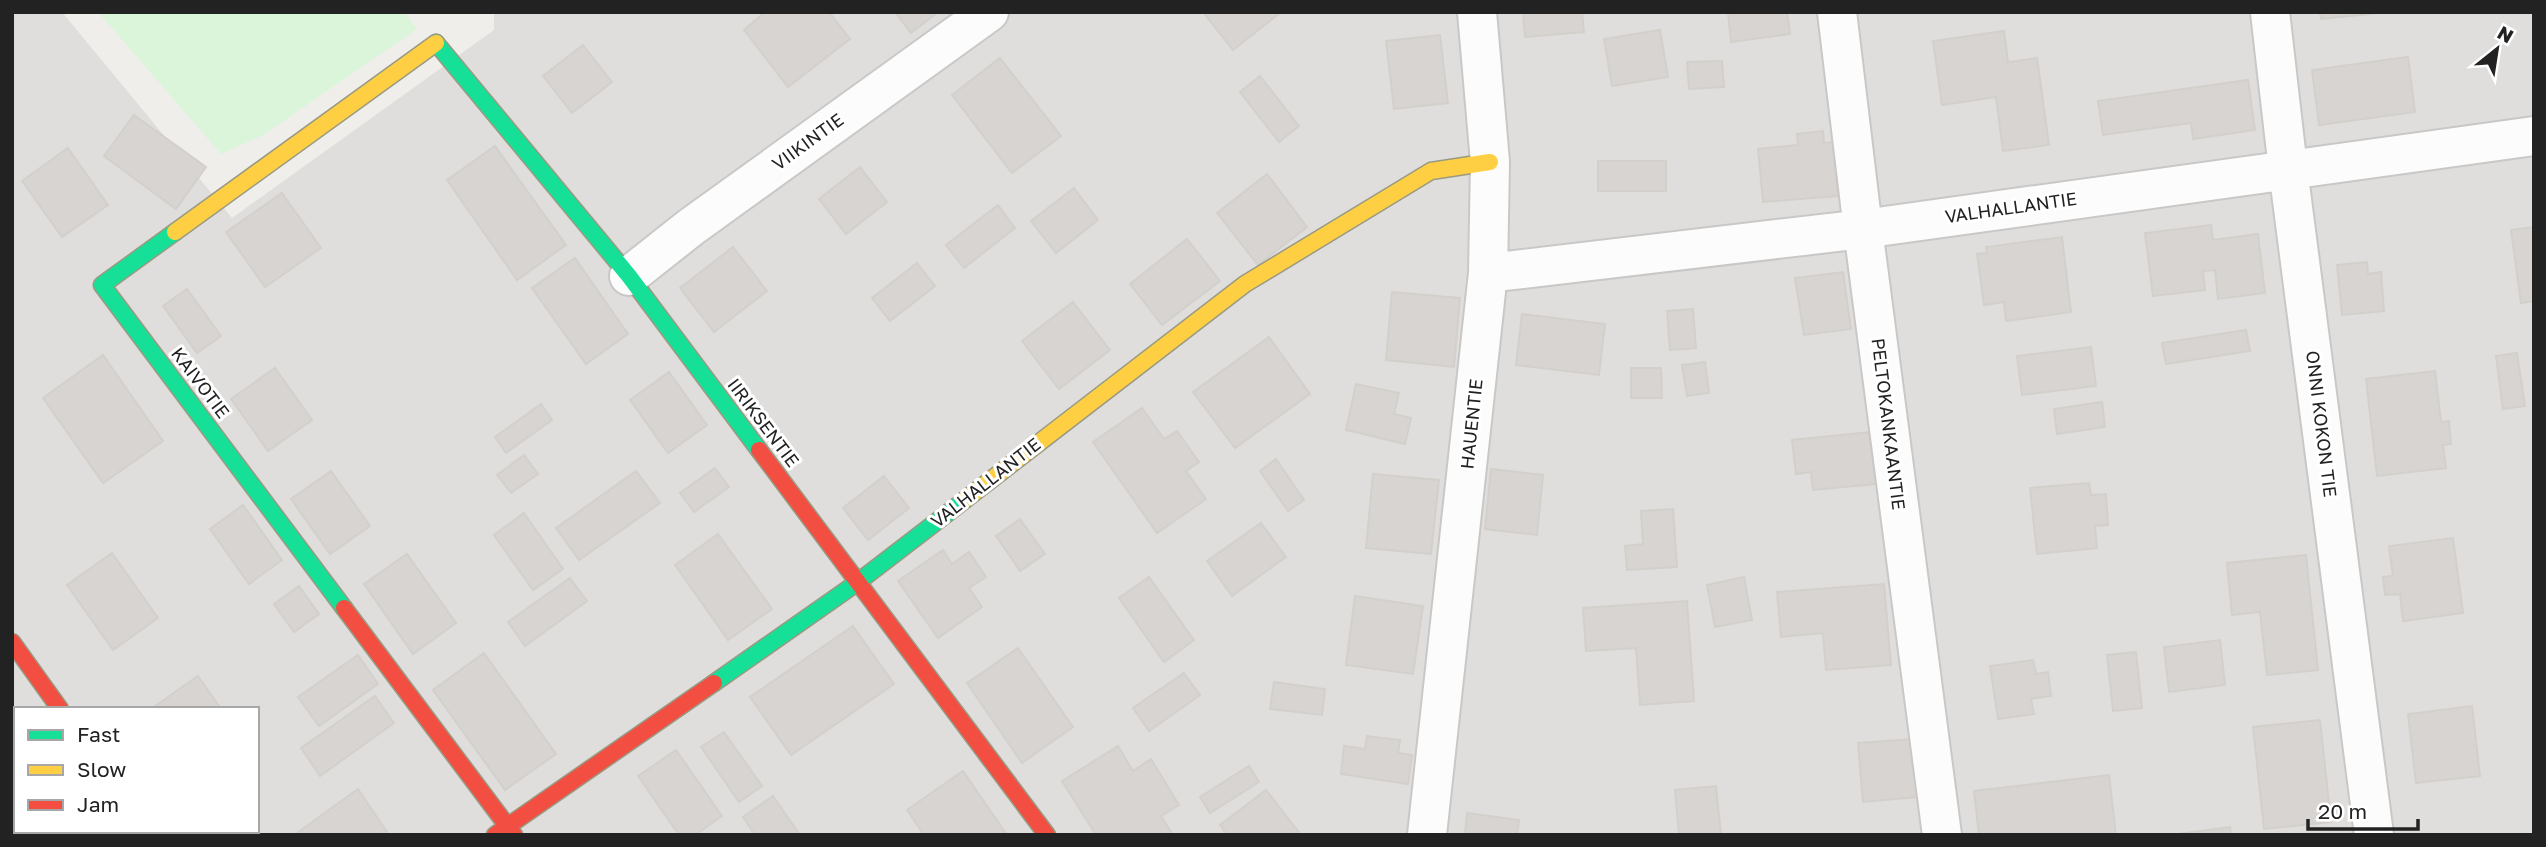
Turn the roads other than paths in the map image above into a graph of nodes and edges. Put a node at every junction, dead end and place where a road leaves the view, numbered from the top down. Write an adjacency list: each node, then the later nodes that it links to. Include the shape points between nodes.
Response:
1 (989, 12): 11 (street, VIIKINTIE)
2 (1477, 12): 7 (street, HAUENTIE)
3 (1838, 12): 9 (street, PELTOKANKAANTIE)
4 (2270, 12): 8 (street, ONNI KOKON TIE)
5 (437, 42): 11 (street, IIRIKSENTIE); 15 (street, KAIVOTIE, via 102,285)
6 (2534, 136): 8 (street, VALHALLANTIE)
7 (1490, 162): 10 (street, HAUENTIE); 12 (street, VALHALLANTIE, via 1431,171 1245,284)
8 (2288, 169): 9 (street, VALHALLANTIE); 19 (street, ONNI KOKON TIE)
9 (1863, 229): 10 (street, VALHALLANTIE); 18 (street, PELTOKANKAANTIE)
10 (1488, 273): 17 (street, HAUENTIE)
11 (629, 276): 12 (street, IIRIKSENTIE)
12 (858, 582): 15 (street, VALHALLANTIE); 16 (street, IIRIKSENTIE)
13 (12, 642): 14 (street)
14 (59, 707)
15 (506, 832)
16 (1046, 835)
17 (1427, 835)
18 (1942, 835)
19 (2374, 835)

